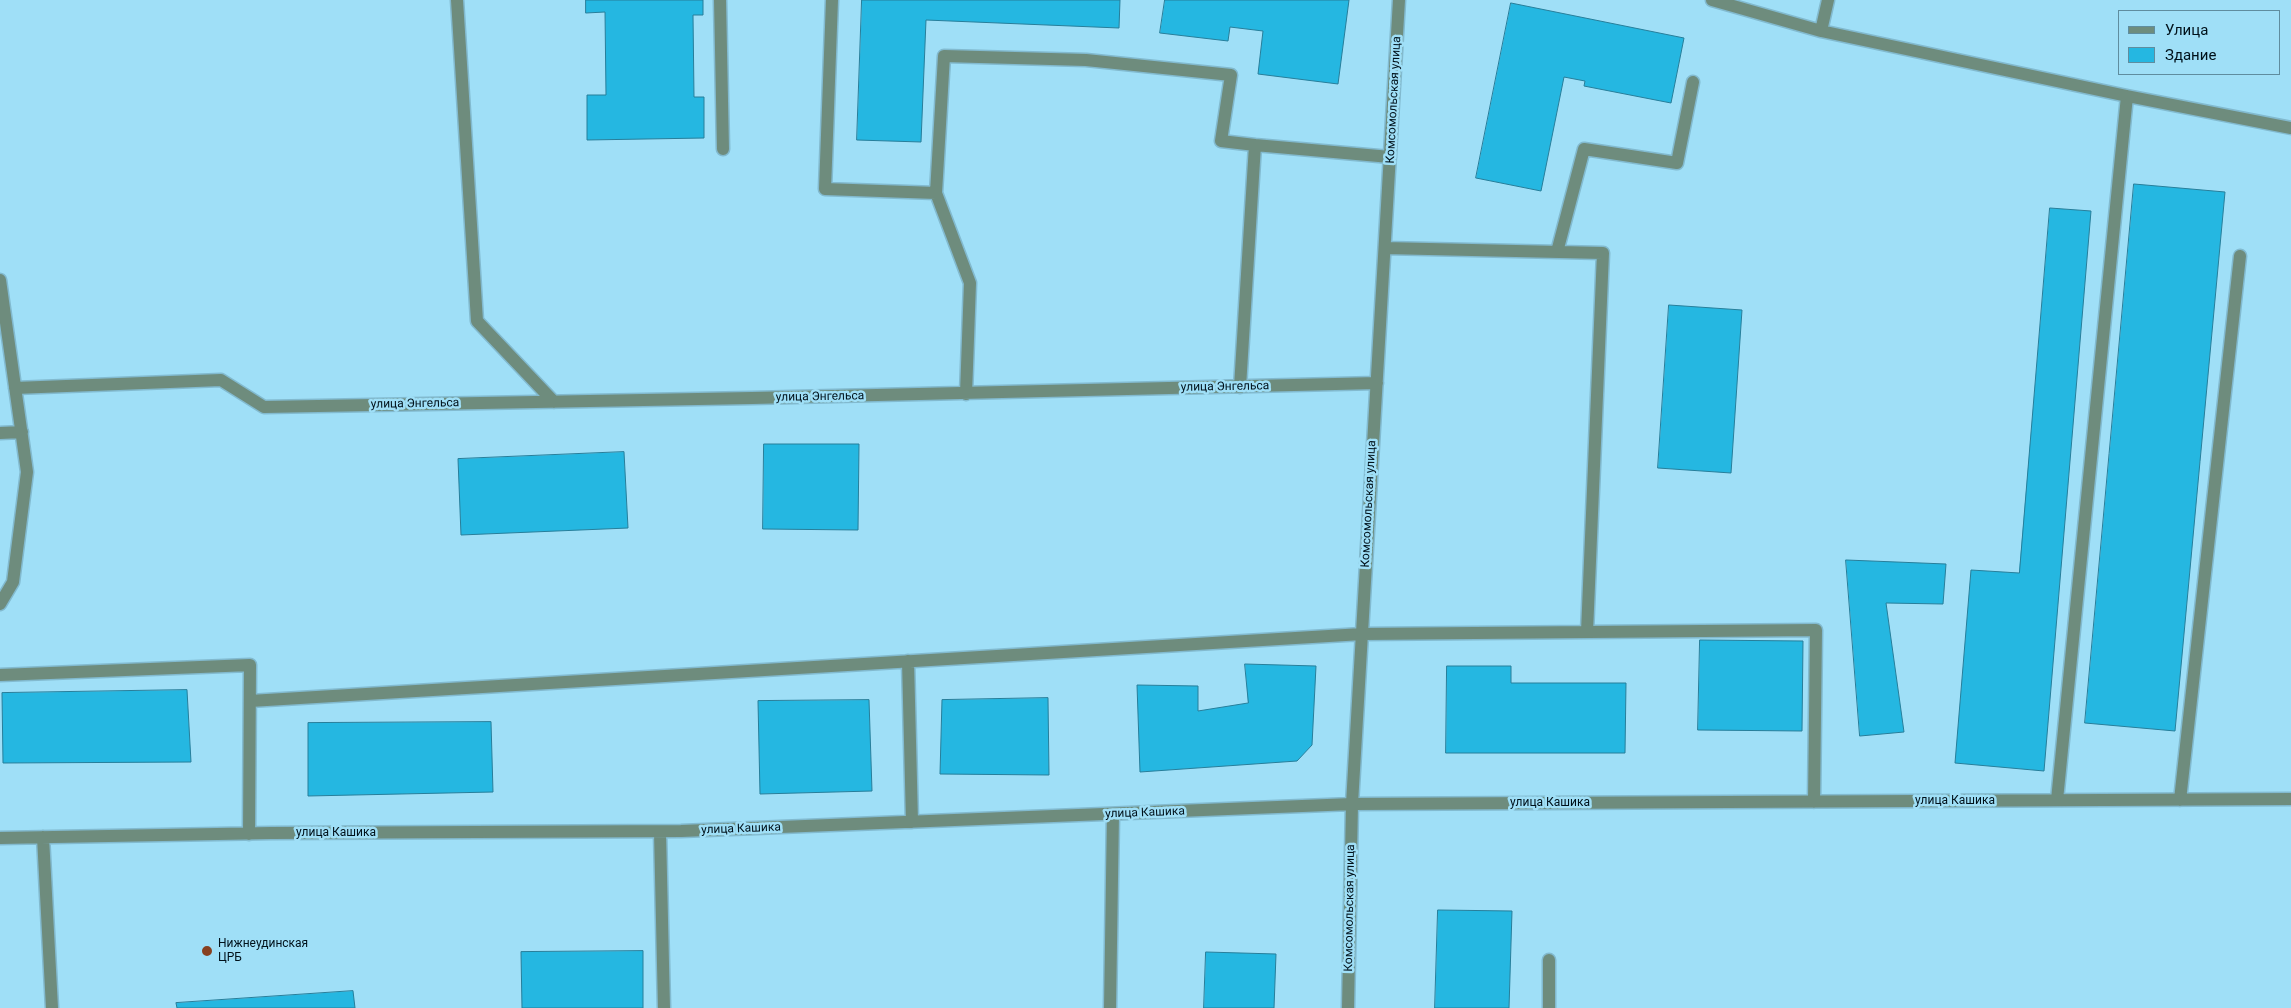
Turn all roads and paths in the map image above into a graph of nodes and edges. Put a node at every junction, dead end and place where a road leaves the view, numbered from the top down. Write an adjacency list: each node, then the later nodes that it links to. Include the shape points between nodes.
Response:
1 (458, 0): 23 (street, via 477,321)
2 (720, 0): 12 (street)
3 (832, 0): 14 (street, via 825,189)
4 (1399, 0): 13 (street, Комсомольская улица)
5 (1712, 0): 7 (street)
6 (1828, 0): 7 (street)
7 (1822, 31): 9 (street)
8 (1693, 82): 16 (street, via 1677,163 1584,149)
9 (2127, 96): 10 (street); 33 (street)
10 (2291, 128)
11 (1255, 145): 13 (street); 14 (street, via 1221,141 1231,75 1086,60 944,56); 20 (street)
12 (723, 149)
13 (1390, 157): 15 (street, Комсомольская улица)
14 (936, 193): 22 (street, via 970,283)
15 (1385, 248): 16 (street); 19 (street, Комсомольская улица)
16 (1557, 252): 27 (street, via 1603,253)
17 (2240, 256): 34 (street)
18 (0, 280): 21 (street)
19 (1377, 384): 20 (street, улица Энгельса); 28 (street, Комсомольская улица)
20 (1240, 387): 22 (street, улица Энгельса)
21 (16, 388): 23 (street, улица Энгельса, via 221,380 264,407); 24 (street)
22 (966, 394): 23 (street, улица Энгельса)
23 (554, 402)
24 (22, 432): 25 (street); 26 (street, via 26,481 13,582)
25 (0, 433)
26 (0, 604)
27 (1587, 632): 28 (street); 35 (street, via 1816,630)
28 (1362, 634): 29 (street); 36 (street, Комсомольская улица)
29 (908, 661): 31 (street); 38 (street)
30 (0, 674): 31 (street, via 250,665)
31 (250, 700): 40 (street)
32 (2291, 799): 34 (street, улица Кашика)
33 (2057, 800): 34 (street, улица Кашика); 35 (street, улица Кашика)
34 (2180, 800)
35 (1814, 802): 36 (street, улица Кашика)
36 (1352, 804): 37 (street, улица Кашика); 47 (street, Комсомольская улица)
37 (1113, 814): 38 (street, улица Кашика); 46 (street)
38 (912, 822): 39 (street, улица Кашика)
39 (660, 832): 40 (street, улица Кашика); 45 (street)
40 (249, 834): 41 (street, улица Кашика)
41 (43, 837): 42 (street, улица Кашика); 44 (street)
42 (0, 838)
43 (1549, 960): 48 (street)
44 (52, 1008)
45 (664, 1008)
46 (1110, 1008)
47 (1348, 1008)
48 (1549, 1008)

